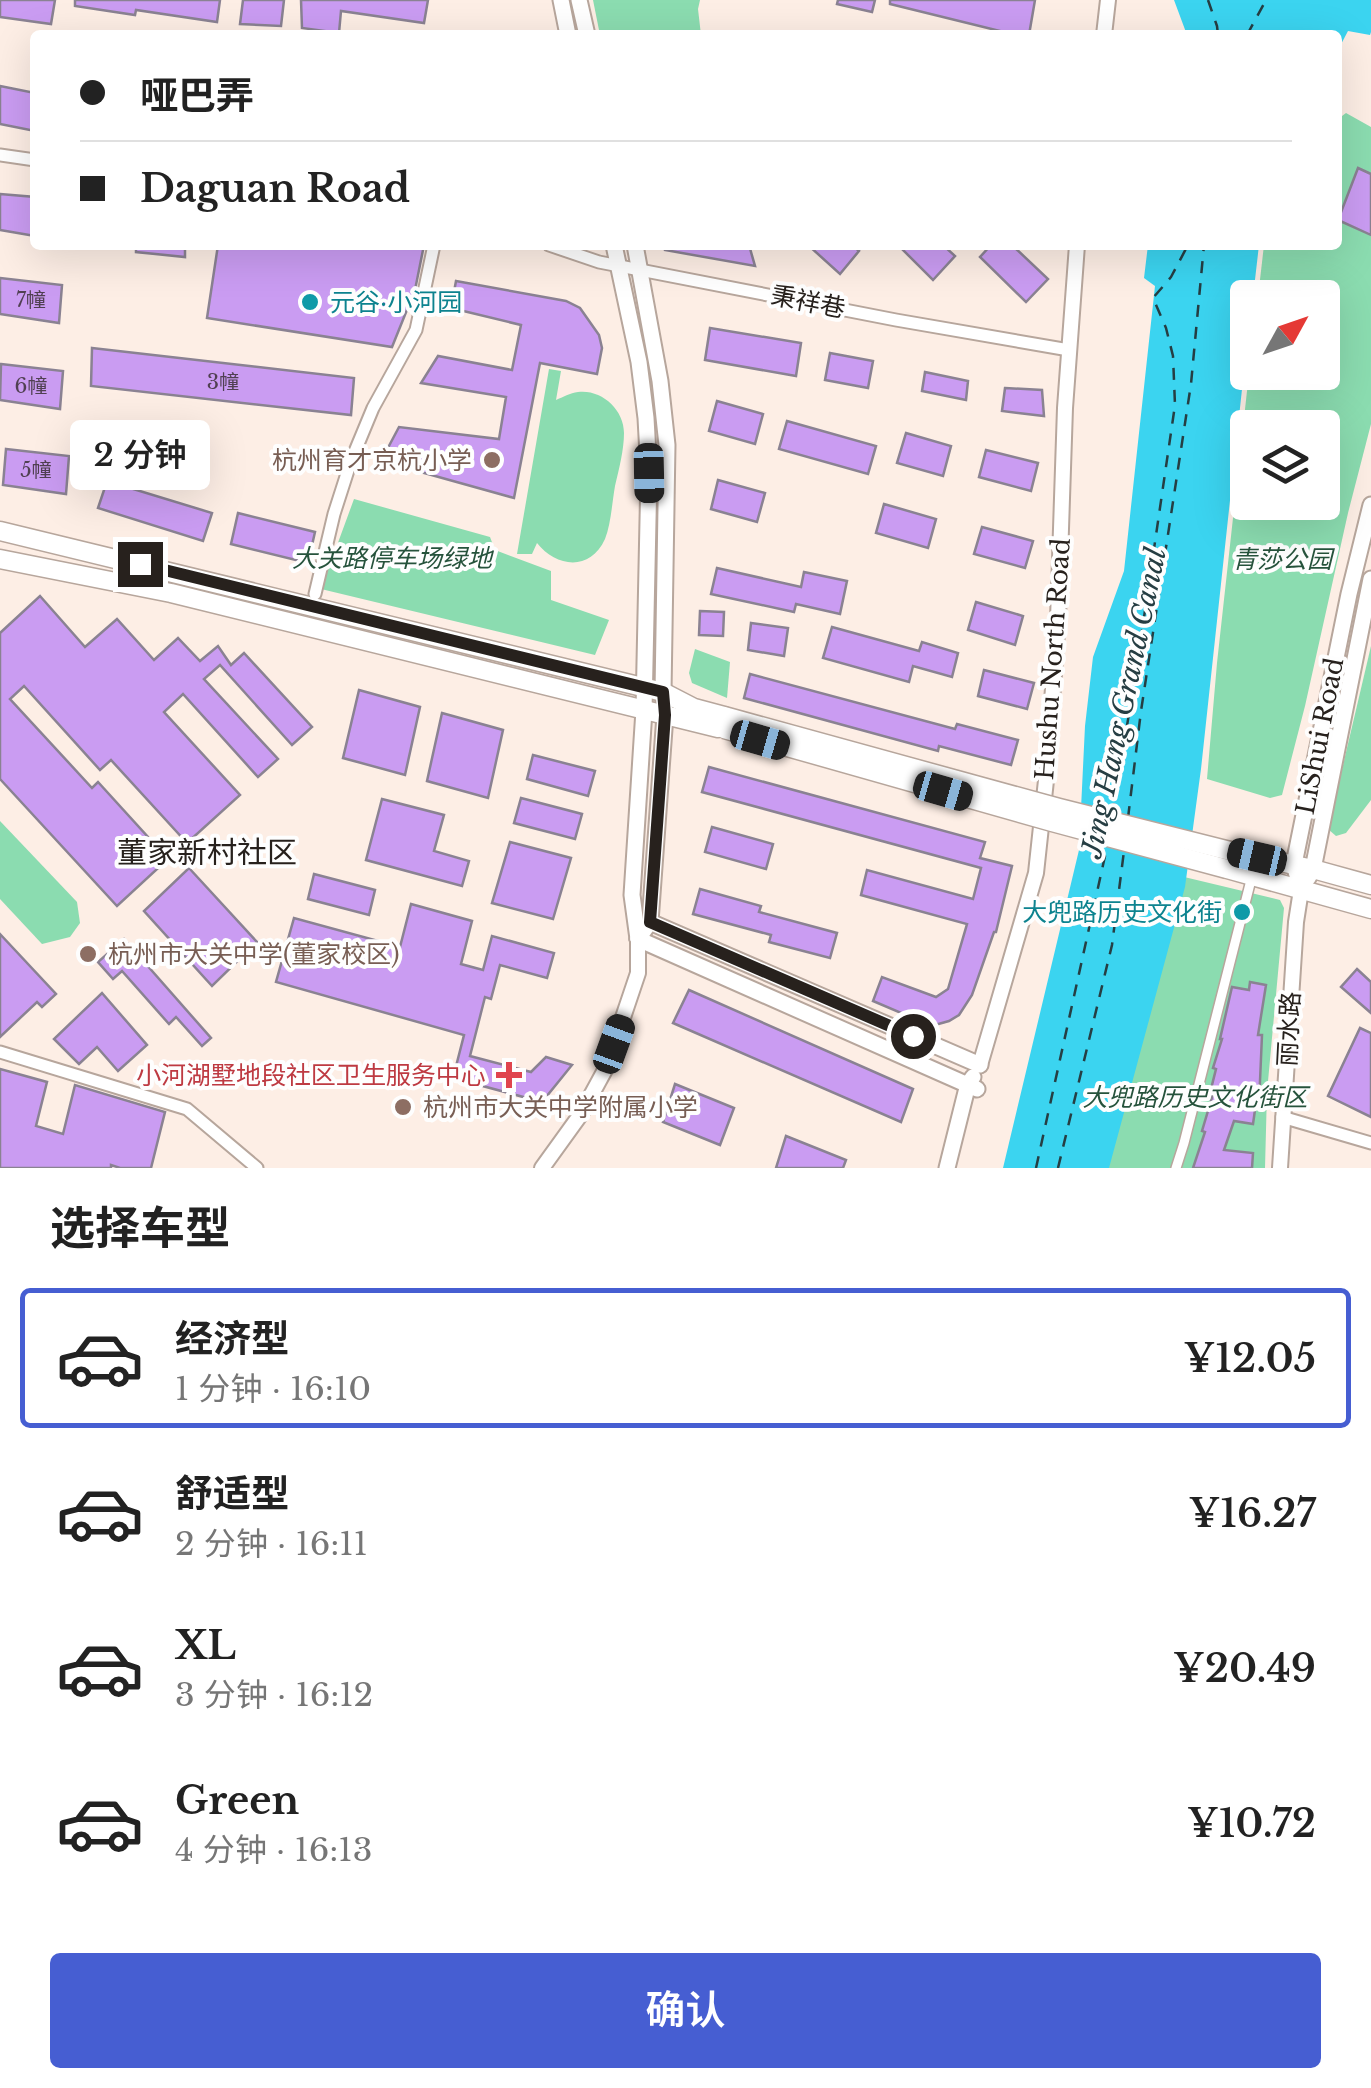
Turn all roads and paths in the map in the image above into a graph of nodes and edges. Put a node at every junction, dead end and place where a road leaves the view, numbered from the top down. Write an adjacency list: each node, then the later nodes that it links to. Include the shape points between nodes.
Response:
1 (561, 0): 4 (main road)
2 (579, 0): 5 (main road)
3 (1108, 0): 6 (street)
4 (567, 30)
5 (586, 30)
6 (1105, 30)
7 (0, 154): 8 (street)
8 (30, 159)
9 (433, 250): 21 (street, via 416,330 351,461)
10 (564, 250): 14 (street, 秉祥巷)
11 (615, 250): 14 (main road)
12 (637, 250): 15 (main road)
13 (1077, 250): 16 (street, Hushu North Road)
14 (618, 266): 15 (street, 秉祥巷); 22 (main road, via 646,418)
15 (641, 270): 16 (street, 秉祥巷); 22 (main road, via 667,444)
16 (1069, 350): 35 (street, Hushu North Road, via 1058,618 1036,874)
17 (1371, 505): 27 (main road, LiShui Road, via 1349,594)
18 (0, 531): 22 (main road)
19 (0, 559): 23 (main road, via 172,594)
20 (1371, 580): 27 (main road, LiShui Road)
21 (315, 594)
22 (654, 690): 23 (main road); 24 (main road); 25 (main road)
23 (644, 710): 24 (main road); 33 (main road, via 632,895)
24 (665, 715): 25 (main road); 32 (main road)
25 (724, 723): 26 (main road, bridge, via 1059,808)
26 (1229, 860): 27 (main road); 28 (main road)
27 (1304, 866): 29 (main road); 30 (main road, LiShui Road)
28 (1252, 876): 30 (main road); 43 (street)
29 (1371, 885)
30 (1301, 890): 31 (main road); 37 (street, 丽水路)
31 (1371, 909)
32 (650, 922): 33 (main road); 35 (main road)
33 (638, 939): 36 (main road); 40 (street, via 638,973 606,1068)
34 (0, 1052): 39 (street, via 187,1109)
35 (980, 1064): 36 (main road, Hushu North Road)
36 (972, 1087): 41 (main road, Hushu North Road); 42 (main road, Hushu North Road)
37 (1282, 1117): 38 (street); 44 (street, 丽水路)
38 (1371, 1143)
39 (257, 1168)
40 (542, 1168)
41 (947, 1168)
42 (957, 1168)
43 (1176, 1168)
44 (1280, 1168)

